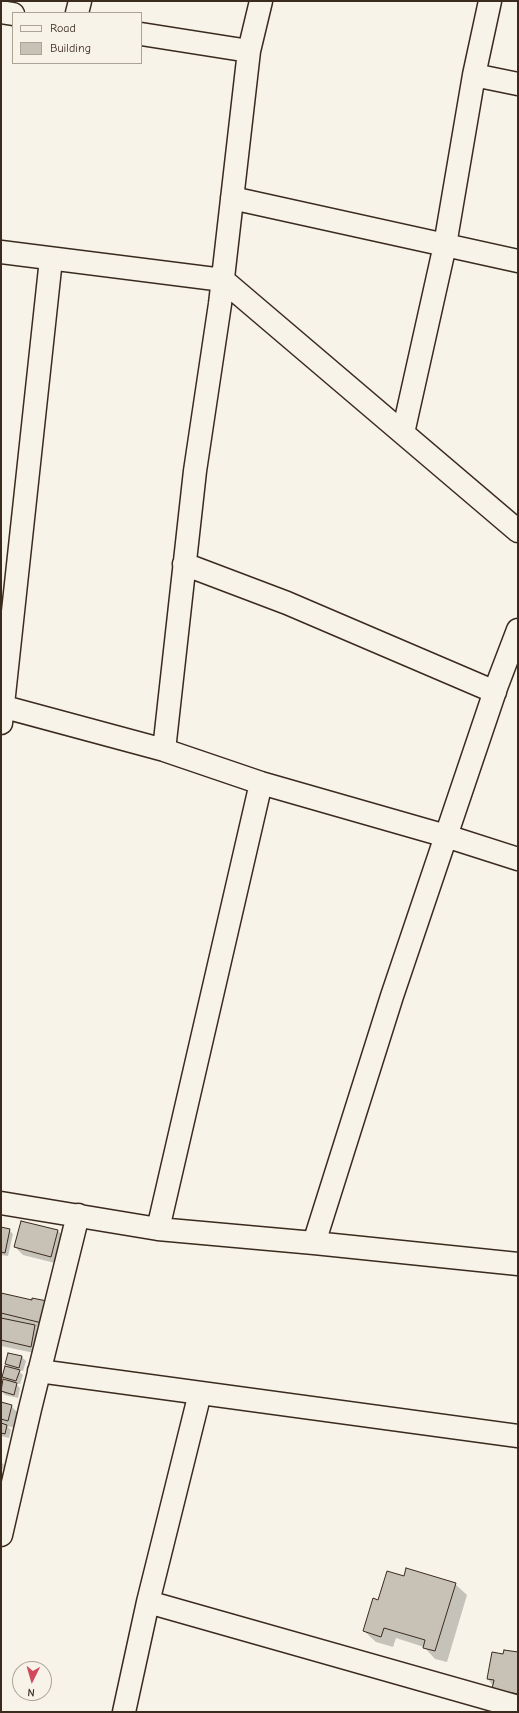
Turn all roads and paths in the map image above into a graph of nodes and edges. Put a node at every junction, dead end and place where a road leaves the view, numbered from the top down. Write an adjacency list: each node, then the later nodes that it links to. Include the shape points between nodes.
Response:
1 (80, 1): 5 (street)
2 (261, 1): 8 (street)
3 (490, 1): 9 (street)
4 (1, 12): 6 (street)
5 (77, 12)
6 (12, 14)
7 (142, 34): 8 (street)
8 (248, 51): 11 (street)
9 (474, 75): 10 (street); 12 (street)
10 (518, 84)
11 (232, 198): 12 (street); 16 (street)
12 (445, 245): 15 (street); 17 (street)
13 (1, 252): 14 (street)
14 (51, 259): 16 (street); 22 (street)
15 (518, 261)
16 (223, 280): 17 (street); 19 (street)
17 (403, 433): 18 (street)
18 (518, 531)
19 (184, 564): 21 (street, via 288,603); 23 (street)
20 (518, 630): 21 (street)
21 (495, 692): 25 (street)
22 (2, 712): 23 (street)
23 (164, 750): 24 (street)
24 (262, 783): 25 (street); 29 (street)
25 (446, 836): 26 (street); 30 (street, via 392,996)
26 (518, 859)
27 (1, 1203): 28 (street)
28 (78, 1216): 29 (street); 32 (street)
29 (158, 1229): 30 (street)
30 (314, 1243): 31 (street)
31 (518, 1264)
32 (39, 1371): 33 (street); 35 (street)
33 (200, 1393): 34 (street); 36 (street)
34 (518, 1436)
35 (1, 1535)
36 (148, 1602): 37 (street); 38 (street)
37 (518, 1707)
38 (124, 1712)

